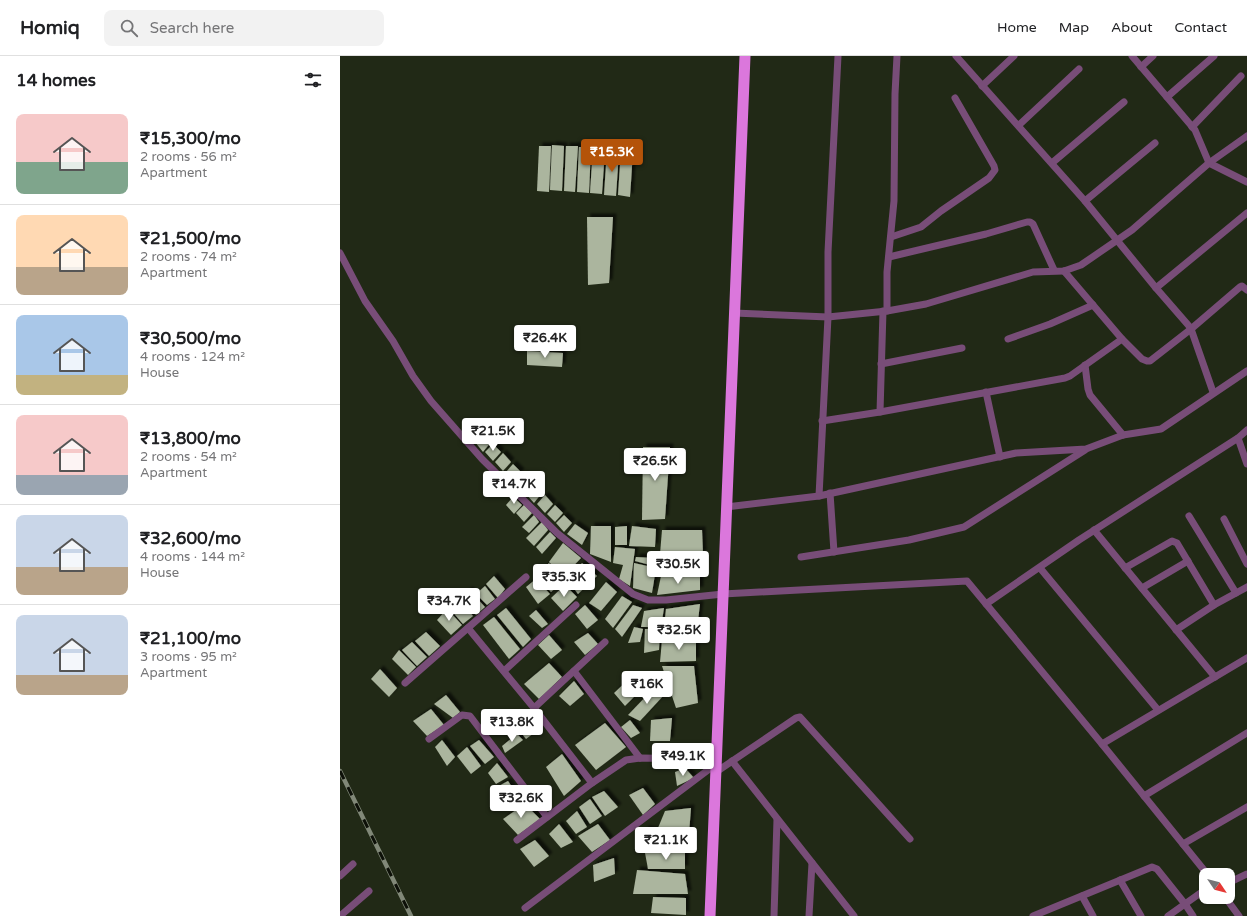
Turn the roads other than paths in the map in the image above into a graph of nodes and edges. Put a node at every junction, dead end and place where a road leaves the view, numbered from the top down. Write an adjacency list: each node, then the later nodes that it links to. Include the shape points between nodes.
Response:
1 (745, 56): 35 (highway)
2 (838, 56): 36 (street, via 828,252)
3 (897, 56): 25 (street)
4 (956, 56): 12 (street)
5 (1014, 56): 12 (street)
6 (1132, 56): 9 (street)
7 (1153, 56): 9 (street)
8 (1214, 56): 13 (street)
9 (1141, 67): 13 (street)
10 (1079, 69): 16 (street)
11 (1241, 76): 17 (street)
12 (982, 86): 16 (street)
13 (1167, 97): 17 (street)
14 (955, 98): 25 (street, via 995,170 989,178 921,227)
15 (1124, 102): 20 (street)
16 (1019, 124): 20 (street)
17 (1192, 127): 21 (street)
18 (1247, 136): 21 (street)
19 (1155, 143): 23 (street)
20 (1052, 163): 23 (street)
21 (1209, 163): 22 (street); 26 (street)
22 (1247, 182)
23 (1085, 201): 26 (street)
24 (1247, 213): 31 (street)
25 (891, 237): 28 (street)
26 (1118, 240): 30 (street, via 1081,265); 31 (street)
27 (340, 253): 71 (street, via 365,301 431,401 482,459 557,533 633,594 648,600)
28 (889, 257): 29 (street, via 1030,222); 34 (street)
29 (1054, 270): 30 (street); 34 (street, via 1033,272 926,304)
30 (1064, 271): 33 (street)
31 (1156, 288): 37 (street)
32 (1247, 290): 37 (street, via 1240,287)
33 (1093, 305): 38 (street); 39 (street)
34 (885, 311): 36 (street); 41 (street)
35 (734, 313): 36 (street); 57 (highway)
36 (828, 317): 47 (street)
37 (1191, 329): 39 (street, via 1147,362); 45 (street)
38 (1008, 339)
39 (1122, 339): 42 (street)
40 (962, 348): 41 (street)
41 (881, 364): 46 (street)
42 (1085, 365): 44 (street, via 1065,378); 49 (street, via 1089,392)
43 (1247, 371): 45 (street)
44 (986, 392): 46 (street); 53 (street)
45 (1213, 392): 49 (street, via 1161,429)
46 (880, 412): 47 (street)
47 (822, 421): 56 (street)
48 (1247, 430): 50 (street)
49 (1123, 435): 51 (street)
50 (1238, 438): 52 (street); 60 (street)
51 (1086, 450): 53 (street, via 1016,453); 61 (street, via 964,527 910,540)
52 (1246, 456): 54 (street)
53 (1000, 457): 55 (street)
54 (1247, 464)
55 (830, 493): 56 (street); 61 (street)
56 (819, 496): 57 (street)
57 (726, 507): 71 (highway)
58 (1189, 516): 70 (street)
59 (1224, 520): 64 (street)
60 (1094, 530): 65 (street); 66 (street)
61 (834, 552): 62 (street)
62 (800, 557)
63 (1188, 561): 66 (street, via 1177,543 1172,541); 69 (street); 74 (street)
64 (1247, 564)
65 (1040, 568): 72 (street); 84 (street)
66 (1125, 568): 69 (street)
67 (526, 577): 75 (street)
68 (1247, 587): 70 (street)
69 (1142, 588): 76 (street)
70 (1236, 593): 74 (street)
71 (723, 594): 72 (street, via 967,581); 90 (highway)
72 (986, 604): 87 (street)
73 (576, 605): 79 (street)
74 (1214, 605): 76 (street)
75 (468, 628): 79 (street); 82 (street)
76 (1176, 630): 81 (street)
77 (605, 642): 80 (street)
78 (1247, 658): 81 (street)
79 (504, 671): 83 (street)
80 (574, 671): 83 (street); 88 (street)
81 (1215, 676): 84 (street)
82 (405, 683)
83 (534, 708): 91 (street)
84 (1158, 710): 87 (street)
85 (1247, 733): 92 (street)
86 (429, 739): 94 (street, via 462,715 470,716)
87 (1102, 744): 92 (street)
88 (640, 758): 90 (street); 91 (street, via 626,760)
89 (732, 761): 90 (street); 95 (street); 96 (street, via 800,717)
90 (716, 765): 111 (street); 113 (highway)
91 (592, 783): 94 (street)
92 (1144, 796): 98 (street)
93 (1247, 807): 98 (street)
94 (547, 817): 97 (street)
95 (777, 819): 99 (street); 114 (street)
96 (910, 839)
97 (517, 840)
98 (1183, 844): 101 (street)
99 (812, 862): 115 (street); 116 (street)
100 (353, 864): 103 (street)
101 (1202, 868)
102 (1247, 874): 105 (street)
103 (340, 876)
104 (1120, 880): 108 (street); 109 (street, via 1155,867); 119 (street)
105 (1235, 880)
106 (369, 891): 112 (street)
107 (1199, 894): 109 (street)
108 (1082, 896): 117 (street); 118 (street)
109 (1185, 904): 120 (street); 121 (street)
110 (1230, 904): 122 (street)
111 (525, 908)
112 (340, 916)
113 (710, 916)
114 (774, 916)
115 (810, 916)
116 (854, 916)
117 (1034, 916)
118 (1093, 916)
119 (1141, 916)
120 (1168, 916)
121 (1193, 916)
122 (1239, 916)

